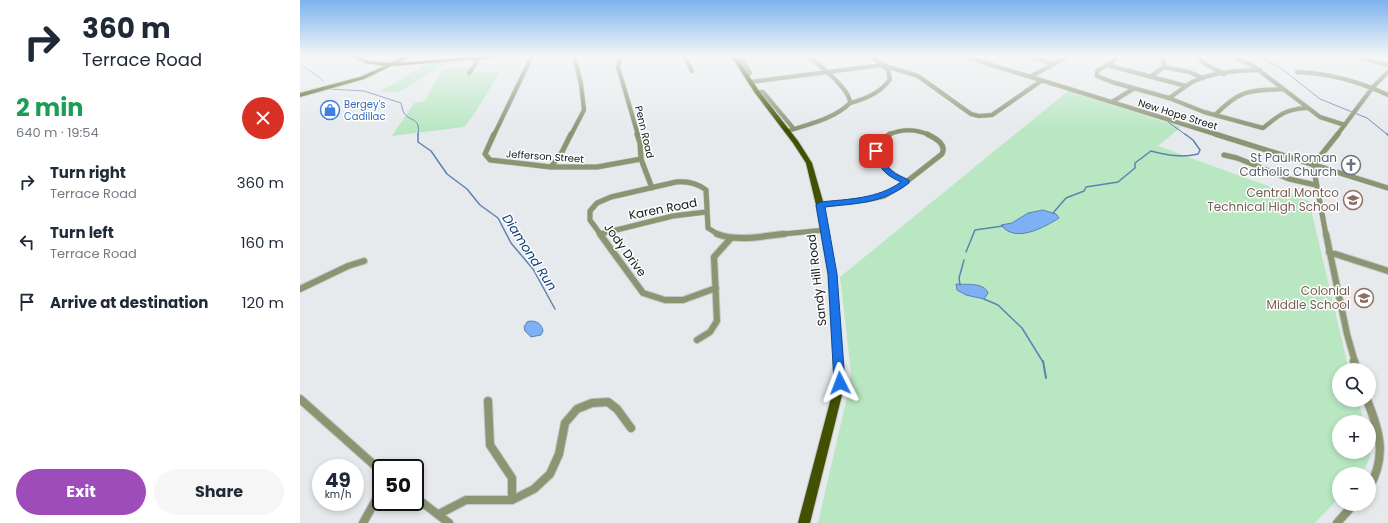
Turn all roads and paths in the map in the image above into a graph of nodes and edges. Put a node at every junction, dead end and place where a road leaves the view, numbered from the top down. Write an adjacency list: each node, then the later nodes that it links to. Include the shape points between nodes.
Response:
1 (353, 80): 22 (main road)
2 (520, 80): 33 (street, Jefferson Street, via 485,154 490,160)
3 (580, 80): 33 (street, via 584,110 562,152)
4 (622, 80): 31 (street, Penn Road, via 640,143)
5 (762, 80): 16 (street)
6 (833, 80): 25 (street, via 849,97)
7 (889, 80): 25 (street, via 886,87)
8 (924, 80): 15 (street, via 966,111 979,116 992,116)
9 (1106, 80): 19 (street)
10 (1164, 80): 17 (street)
11 (1198, 80): 17 (street)
12 (1273, 80): 20 (street)
13 (1344, 80): 18 (street)
14 (1380, 80): 18 (street)
15 (1041, 81): 24 (street, New Hope Street)
16 (750, 82): 29 (main road, Sandy Hill Road)
17 (1186, 86): 23 (street)
18 (1373, 87): 21 (street); 28 (street)
19 (1133, 89): 23 (street); 24 (street)
20 (1283, 89): 26 (street); 27 (street, via 1256,90 1240,94)
21 (1388, 94)
22 (300, 95)
23 (1169, 98): 27 (street)
24 (1112, 102): 32 (street, New Hope Street)
25 (850, 103): 29 (street, via 836,114)
26 (1307, 108): 27 (street, via 1287,109 1263,128); 28 (street, via 1325,120)
27 (1215, 115)
28 (1345, 125): 32 (street)
29 (791, 130): 38 (main road, Sandy Hill Road, via 809,163)
30 (1224, 155): 35 (street, via 1289,180)
31 (641, 159): 33 (street, Jefferson Street, via 597,167); 36 (street, Penn Road)
32 (1313, 164): 35 (street); 37 (street, New Hope Street)
33 (550, 167)
34 (906, 181): 34 (street, via 943,152 943,145 930,134 904,131 883,138 876,145 877,155 884,168 893,176); 38 (street, via 893,191 876,198)
35 (1316, 185): 43 (street)
36 (652, 188): 39 (street, via 681,182 697,184 706,190); 41 (street, Jody Drive, via 611,197 594,205 589,217)
37 (1388, 188)
38 (820, 205): 40 (main road, Sandy Hill Road)
39 (706, 212): 41 (street, Karen Road, via 673,216); 42 (street, via 708,228)
40 (825, 230): 42 (street); 64 (main road, Sandy Hill Road, via 835,299 840,383)
41 (600, 234): 46 (street, Jody Drive, via 643,293 649,296 665,300 683,300)
42 (731, 238): 46 (street, via 714,257)
43 (1329, 252): 45 (street); 49 (street)
44 (364, 260): 47 (street)
45 (1388, 271)
46 (716, 288): 48 (street, via 717,321 710,332)
47 (300, 290)
48 (697, 340)
49 (1355, 363)
50 (300, 399): 55 (street)
51 (488, 401): 57 (street, via 490,444 512,478)
52 (1370, 407): 54 (street)
53 (631, 428): 57 (street, via 617,409 608,402 592,403 577,409 565,423 559,454 550,474 534,489)
54 (1385, 438): 56 (street, via 1381,471)
55 (372, 463)
56 (1376, 480)
57 (512, 500): 61 (street, via 466,500)
58 (424, 503): 61 (street)
59 (372, 507): 62 (street)
60 (1348, 511): 65 (street)
61 (439, 514): 63 (street)
62 (363, 523)
63 (449, 523)
64 (804, 523)
65 (1337, 523)

